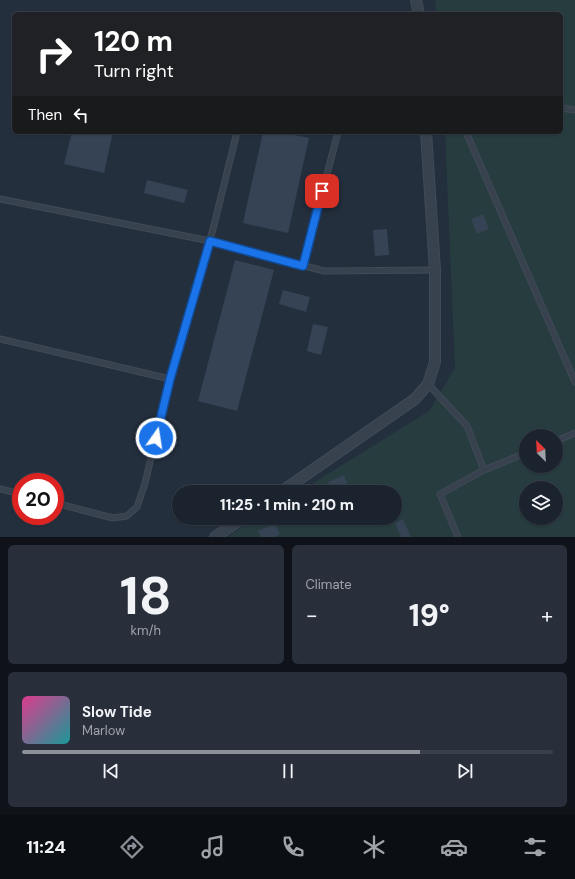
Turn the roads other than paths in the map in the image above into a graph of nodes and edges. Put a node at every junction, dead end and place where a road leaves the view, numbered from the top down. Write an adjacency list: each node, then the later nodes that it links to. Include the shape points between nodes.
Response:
1 (416, 0): 2 (street)
2 (419, 12)
3 (563, 108): 4 (lane)
4 (575, 110)
5 (237, 134): 10 (lane)
6 (337, 134): 11 (lane)
7 (426, 134): 12 (street)
8 (467, 134): 15 (lane)
9 (0, 199): 10 (lane)
10 (210, 241): 11 (lane); 14 (lane)
11 (303, 266): 12 (lane, via 324,271)
12 (435, 270): 16 (street, via 435,362)
13 (0, 339): 14 (lane)
14 (170, 379): 24 (lane, via 146,483 137,507 127,516 113,518)
15 (575, 382)
16 (428, 384): 20 (lane, via 467,426); 21 (street, via 415,399)
17 (575, 433): 18 (lane)
18 (563, 438)
19 (519, 456): 20 (lane)
20 (484, 470): 27 (lane, via 440,494)
21 (291, 485)
22 (0, 489): 23 (lane)
23 (12, 492)
24 (64, 505)
25 (233, 525): 26 (street)
26 (215, 537)
27 (458, 537)

